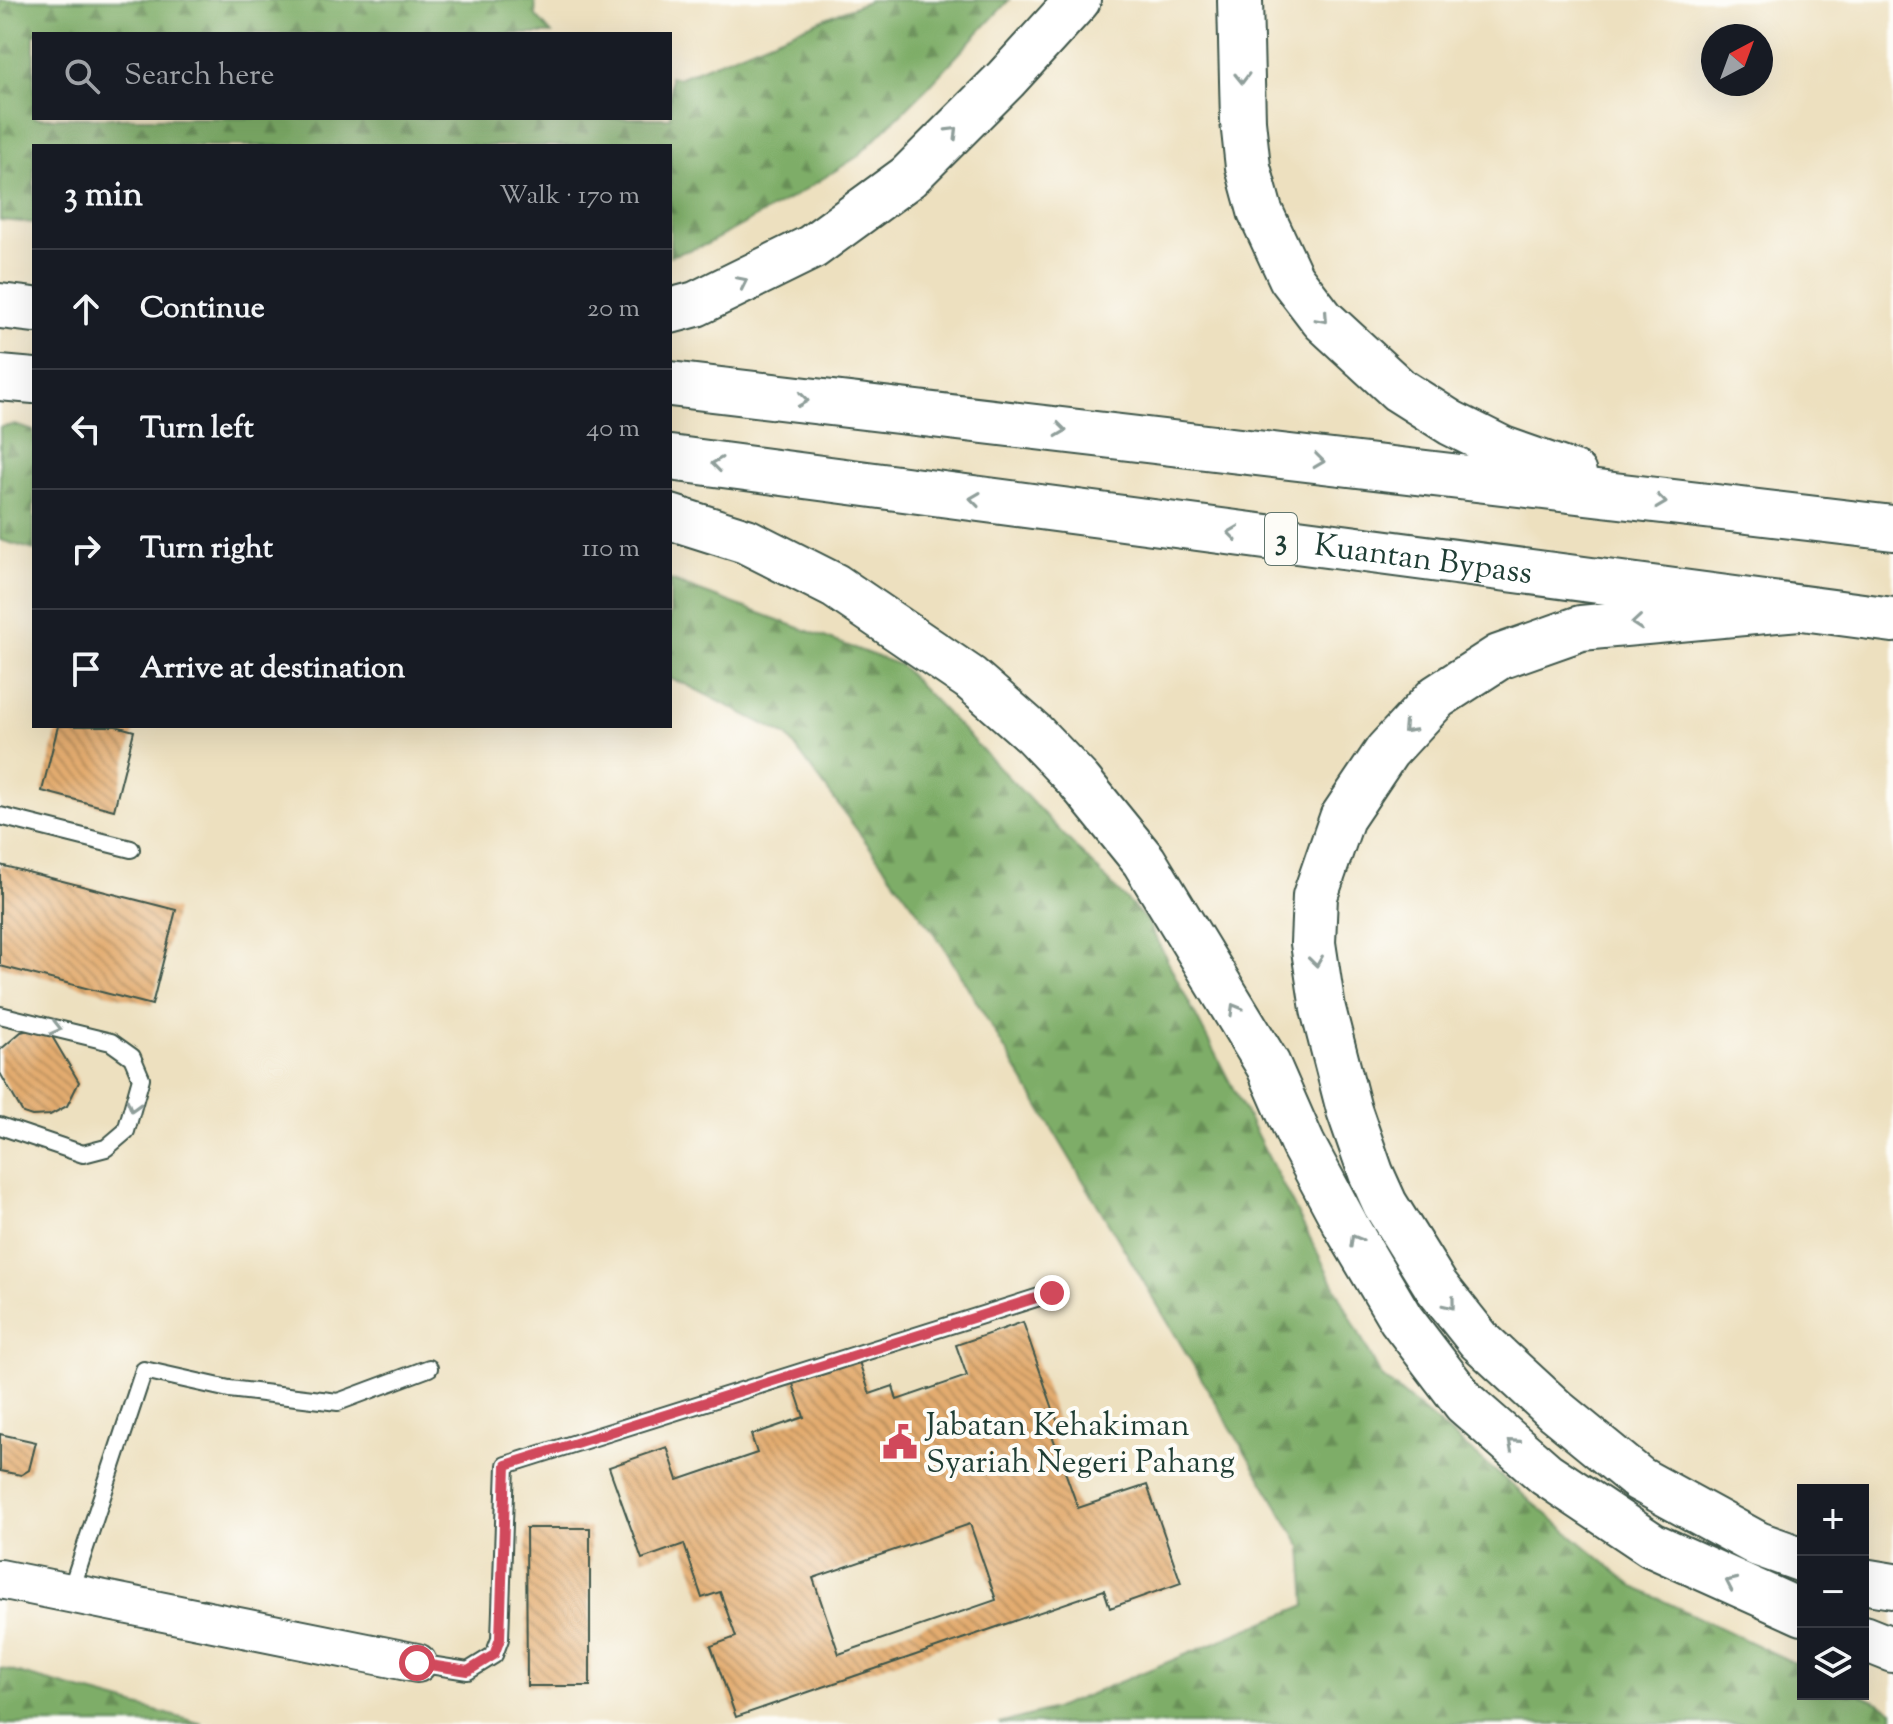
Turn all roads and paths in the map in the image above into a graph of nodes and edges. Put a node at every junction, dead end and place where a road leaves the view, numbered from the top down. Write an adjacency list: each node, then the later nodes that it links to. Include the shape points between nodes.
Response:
1 (1078, 0): 5 (highway, one-way to 1, via 696,304 812,247 908,177)
2 (1240, 0): 10 (highway, one-way to 10, via 1248,167 1260,211 1291,278 1323,320 1399,390 1503,449 1589,479)
3 (0, 306): 4 (highway)
4 (32, 310)
5 (672, 310)
6 (0, 378): 7 (highway)
7 (32, 381)
8 (672, 384): 10 (highway, one-way to 10)
9 (672, 458): 13 (highway, Kuantan Bypass / 3, one-way to 9)
10 (1618, 497): 12 (highway, one-way to 12)
11 (672, 518): 26 (highway, one-way to 11, via 1652,1545 1546,1474 1465,1403 1401,1319 1303,1145 1268,1065 1144,861 1033,733 970,678 835,586 746,541)
12 (1893, 528)
13 (1799, 608): 14 (highway, Kuantan Bypass / 3); 21 (highway, one-way to 21, via 1581,628 1499,657 1437,697 1387,751 1342,818 1315,896 1313,943 1323,1009 1371,1173 1436,1286 1479,1340 1639,1479 1758,1544)
14 (1893, 620)
15 (0, 816): 16 (lane)
16 (131, 849)
17 (0, 1015): 18 (lane, one-way to 18, via 111,1042 132,1057 141,1078 126,1131 106,1148 83,1154)
18 (0, 1126)
19 (1052, 1293): 29 (lane, via 506,1465 500,1639 494,1655 468,1671)
20 (429, 1368): 25 (lane, via 338,1402 229,1389 144,1370)
21 (1797, 1558)
22 (0, 1579): 25 (street)
23 (1869, 1582): 24 (highway)
24 (1893, 1586)
25 (70, 1593): 29 (street)
26 (1797, 1610)
27 (1869, 1640): 28 (highway)
28 (1893, 1650)
29 (417, 1663)

